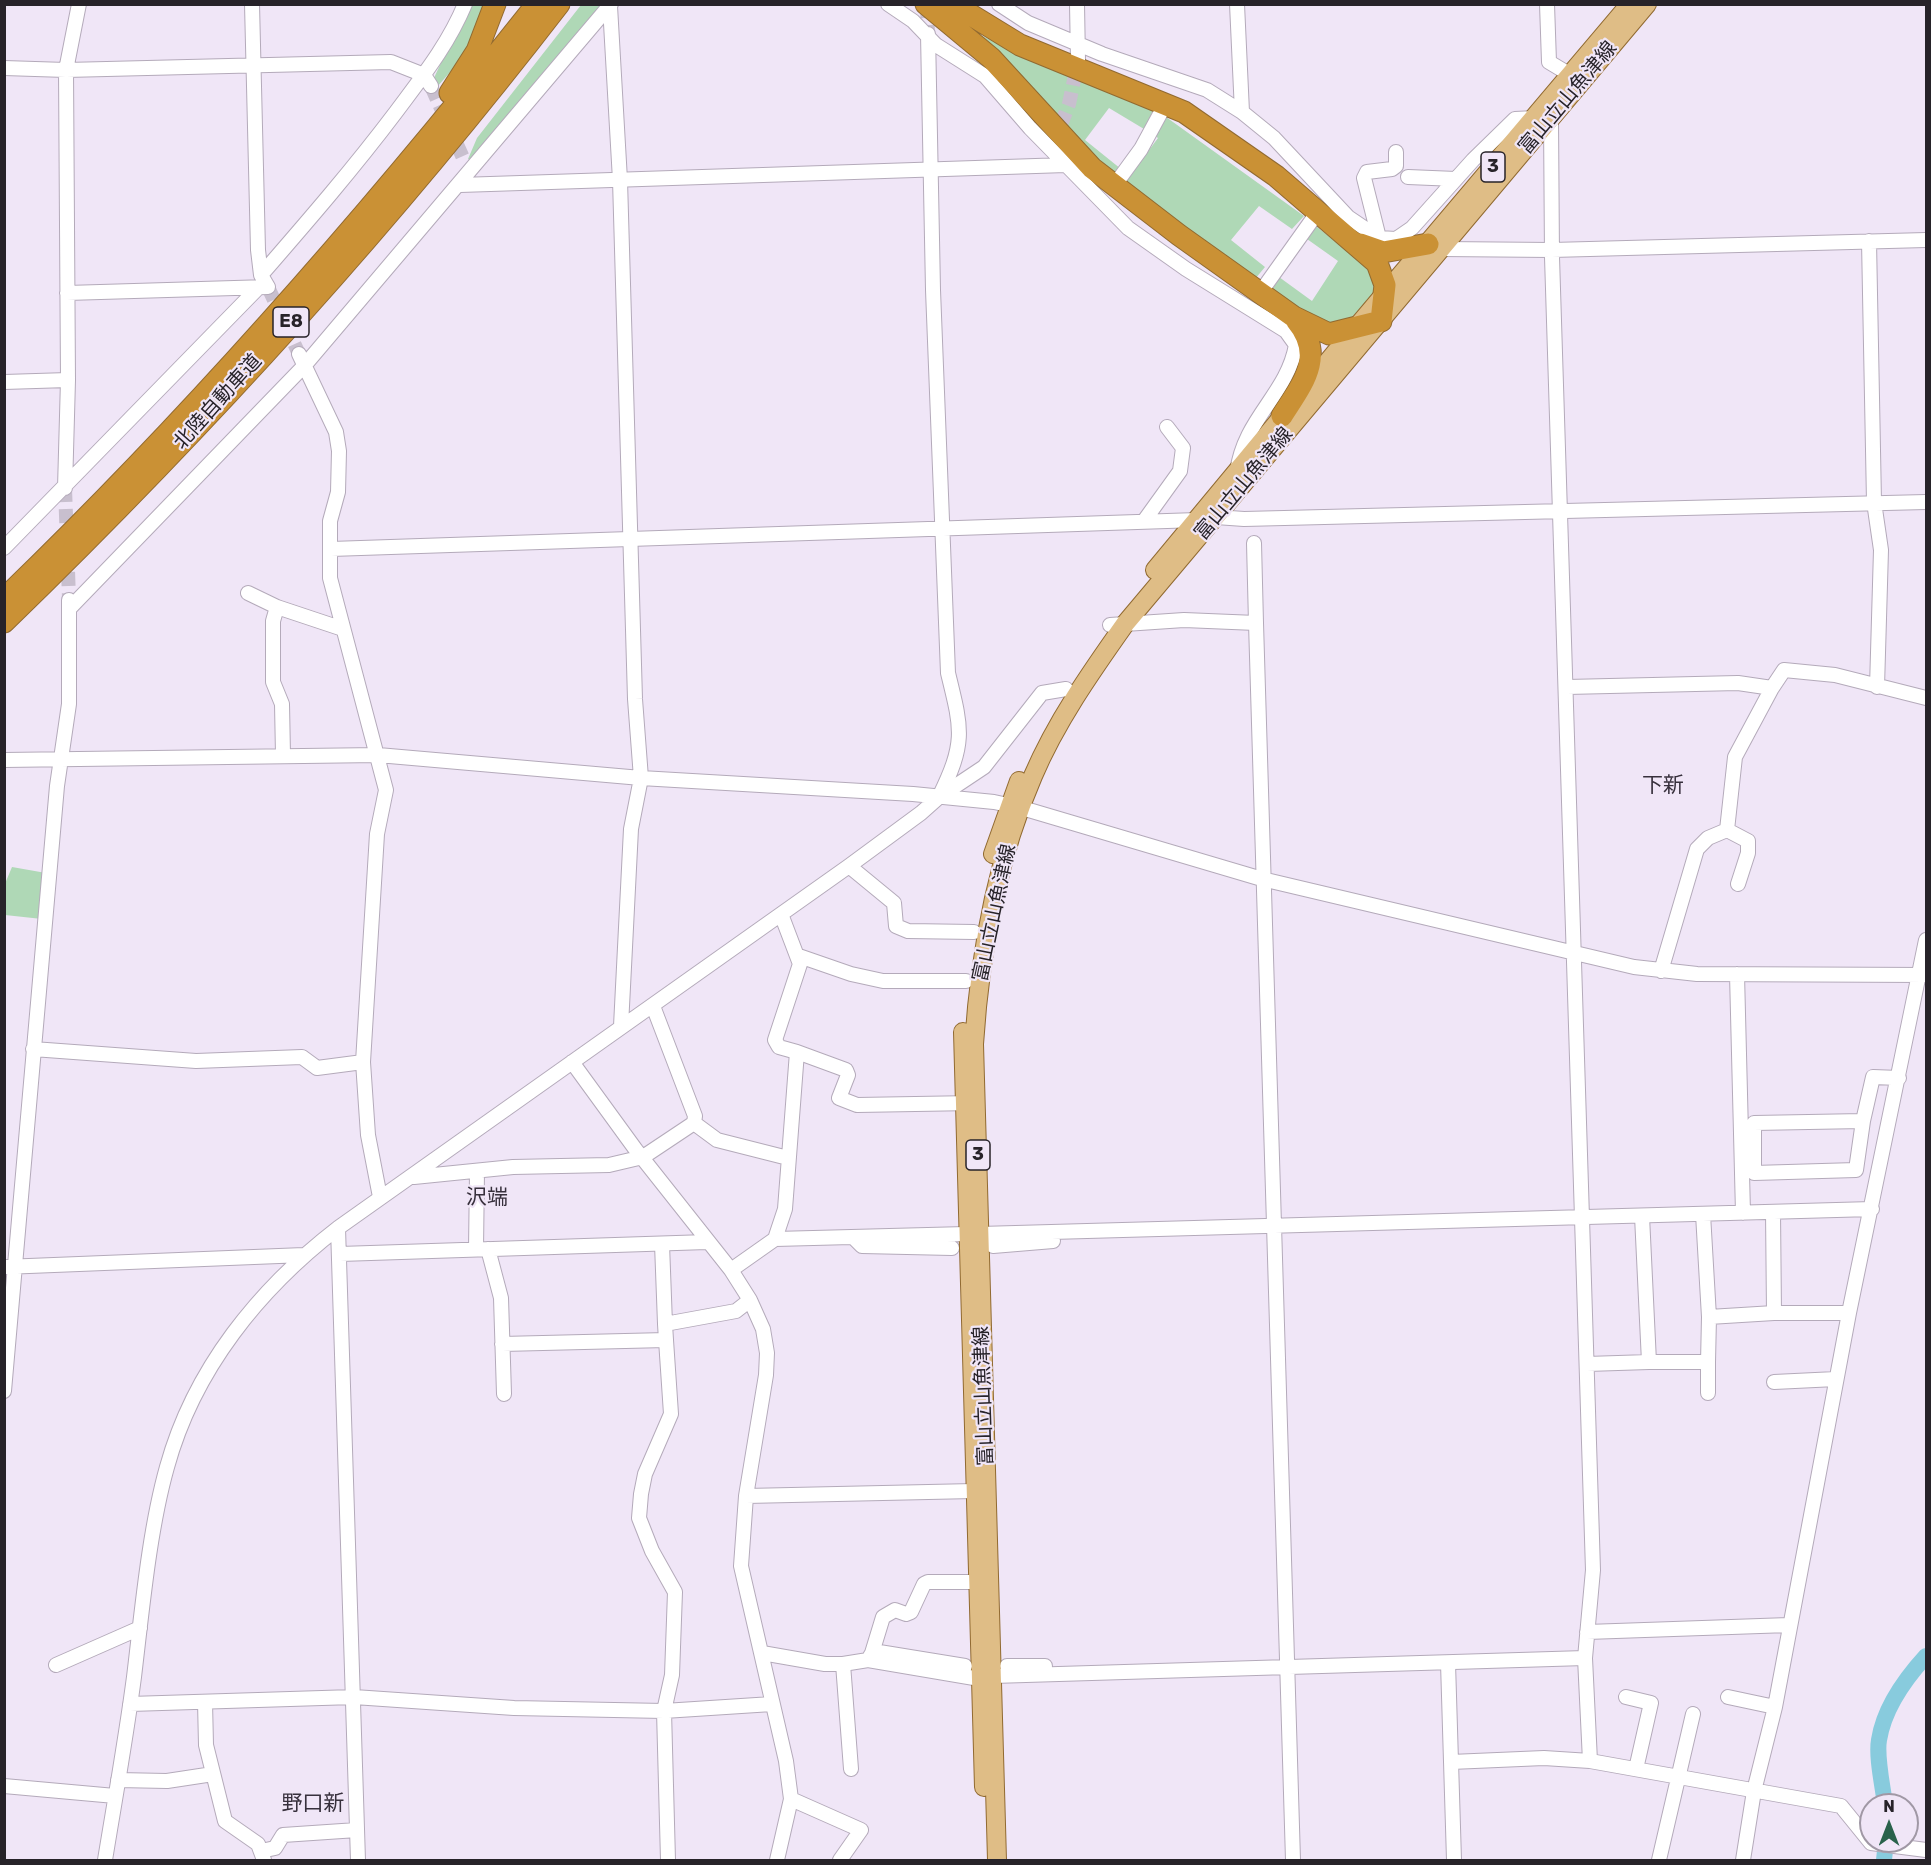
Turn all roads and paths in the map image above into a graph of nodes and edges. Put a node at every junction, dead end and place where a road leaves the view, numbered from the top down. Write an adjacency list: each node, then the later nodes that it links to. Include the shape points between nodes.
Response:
1 (79, 4): 23 (street)
2 (252, 4): 21 (street)
3 (465, 4): 25 (street)
4 (495, 4): 45 (highway, via 485,34 463,74)
5 (537, 4): 45 (highway, 北陸自動車道 / E8)
6 (559, 4): 32 (highway, 北陸自動車道 / E8)
7 (570, 4): 32 (highway)
8 (888, 4): 18 (street)
9 (926, 4): 37 (highway, via 991,58 1074,150)
10 (953, 4): 26 (highway, via 1020,45)
11 (999, 4): 19 (street, via 1028,23)
12 (1077, 4): 19 (street)
13 (1237, 4): 27 (street)
14 (1547, 4): 24 (street, via 1549,62)
15 (1630, 4): 24 (main road, 富山立山魚津線 / 3)
16 (1647, 4): 28 (main road, 富山立山魚津線 / 3)
17 (610, 5): 35 (street); 36 (street, via 467,166)
18 (928, 34): 30 (street, via 936,45 985,76); 31 (street)
19 (1077, 43): 20 (street); 27 (street, via 1207,90)
20 (1078, 60)
21 (252, 65): 23 (street); 25 (street, via 391,62); 46 (street)
22 (4, 68): 23 (street)
23 (66, 70): 47 (street)
24 (1569, 74): 28 (main road, 富山立山魚津線 / 3)
25 (427, 80): 46 (street)
26 (1166, 103): 37 (street); 38 (highway, via 1205,125 1276,176)
27 (1242, 112): 39 (street, via 1274,138 1348,217)
28 (1543, 119): 34 (street, via 1515,119); 43 (main road, 富山立山魚津線 / 3); 44 (street)
29 (1396, 152): 39 (street, via 1396,166 1367,172 1364,178)
30 (1066, 165): 31 (street); 58 (street, via 1128,228 1286,331 1296,345 1293,365 1244,442)
31 (930, 169): 35 (street); 66 (street)
32 (421, 174): 74 (highway, 北陸自動車道 / E8, via 175,450)
33 (1408, 177): 34 (street)
34 (1456, 179): 39 (street, via 1412,228 1396,238)
35 (620, 180): 36 (street); 67 (street)
36 (460, 184): 53 (street)
37 (1114, 186): 48 (highway)
38 (1317, 213): 42 (highway); 48 (street)
39 (1379, 238)
40 (1926, 240): 41 (street)
41 (1869, 241): 44 (street); 61 (street)
42 (1356, 243): 43 (highway, via 1383,252); 49 (highway, via 1382,271)
43 (1435, 246): 44 (street); 49 (main road, 富山立山魚津線 / 3); 51 (main road, 富山立山魚津線 / 3)
44 (1552, 250): 62 (street)
45 (321, 264): 72 (highway, 北陸自動車道 / E8, via 164,436)
46 (259, 282): 47 (street); 59 (street)
47 (67, 293): 54 (street)
48 (1260, 293): 50 (highway)
49 (1384, 295): 51 (highway); 52 (main road, 富山立山魚津線 / 3)
50 (1294, 317): 52 (highway, via 1329,334); 56 (highway, via 1309,339 1311,358 1308,373)
51 (1381, 321): 52 (highway); 63 (main road, 富山立山魚津線 / 3)
52 (1355, 329): 56 (main road, 富山立山魚津線 / 3)
53 (302, 360): 70 (street, via 336,432 339,451 338,492 330,521); 85 (street, via 69,603 69,704)
54 (68, 380): 55 (street); 59 (street)
55 (4, 382)
56 (1282, 416): 58 (main road, 富山立山魚津線 / 3)
57 (1167, 427): 65 (street, via 1183,448 1180,471)
58 (1237, 473): 64 (main road, 富山立山魚津線 / 3)
59 (65, 488): 69 (street)
60 (1926, 501): 61 (street)
61 (1874, 502): 62 (street); 79 (street, via 1881,550)
62 (1561, 511): 63 (street); 78 (street)
63 (1216, 517): 76 (main road, 富山立山魚津線 / 3)
64 (1197, 520): 65 (street); 76 (main road, 富山立山魚津線 / 3)
65 (1144, 521): 66 (street)
66 (943, 530): 67 (street); 88 (street, via 948,673 960,746)
67 (630, 539): 70 (street); 87 (street)
68 (1254, 543): 75 (street)
69 (4, 548)
70 (331, 549): 77 (street, via 330,578)
71 (248, 594): 73 (street)
72 (4, 599)
73 (277, 607): 77 (street); 83 (street, via 272,660 273,682 282,704)
74 (4, 622)
75 (1256, 623): 76 (street, via 1184,620); 92 (street)
76 (1118, 624): 81 (main road, 富山立山魚津線 / 3); 89 (main road, 富山立山魚津線 / 3)
77 (343, 629): 84 (street)
78 (1567, 687): 80 (street, via 1738,683); 97 (street)
79 (1877, 687): 80 (street, via 1835,675 1784,670); 82 (street)
80 (1772, 688): 90 (street, via 1735,757)
81 (1066, 689): 88 (street, via 1042,693 984,767); 89 (main road, 富山立山魚津線 / 3, via 1038,739)
82 (1926, 698)
83 (283, 755): 84 (street); 85 (street)
84 (378, 755): 87 (street); 107 (street, via 386,790 377,834)
85 (60, 758): 86 (street); 105 (street)
86 (4, 760)
87 (641, 778): 88 (street); 104 (street, via 631,829)
88 (939, 796): 89 (street); 91 (street)
89 (1015, 806): 92 (street); 95 (main road, 富山立山魚津線 / 3, via 990,863); 110 (main road, 富山立山魚津線 / 3, via 978,985)
90 (1727, 830): 93 (street, via 1748,841); 99 (street, via 1708,838 1697,849)
91 (849, 866): 94 (street); 95 (street, via 894,903 896,926 909,931)
92 (1262, 879): 97 (street); 124 (street)
93 (1738, 884)
94 (781, 914): 98 (street); 103 (street)
95 (974, 932): 102 (main road, 富山立山魚津線 / 3)
96 (1926, 940): 101 (street)
97 (1574, 952): 99 (street); 123 (street)
98 (799, 956): 102 (street, via 883,981); 106 (street, via 800,964 775,1040 779,1047)
99 (1661, 971): 100 (street)
100 (1737, 975): 101 (street); 120 (street)
101 (1923, 975): 109 (street)
102 (966, 981): 110 (main road, 富山立山魚津線 / 3, via 962,1045)
103 (653, 1006): 104 (street); 112 (street, via 695,1116)
104 (621, 1026): 108 (street)
105 (33, 1049): 107 (street, via 196,1061 302,1057 317,1068); 135 (street)
106 (797, 1052): 110 (street, via 846,1070 848,1075 838,1098 857,1105); 114 (street)
107 (363, 1062): 117 (street, via 369,1135)
108 (572, 1062): 113 (street); 116 (street)
109 (1899, 1078): 111 (street, via 1873,1077); 118 (street)
110 (970, 1103): 127 (main road, 富山立山魚津線 / 3)
111 (1863, 1121): 111 (street, via 1754,1123 1754,1173 1856,1170)
112 (694, 1124): 113 (street); 114 (street, via 717,1140)
113 (643, 1157): 115 (street, via 609,1166 513,1167); 129 (street)
114 (788, 1158): 128 (street, via 785,1209)
115 (477, 1172): 116 (street); 132 (street)
116 (412, 1177): 117 (street)
117 (380, 1197): 125 (street)
118 (1872, 1209): 119 (street); 139 (street)
119 (1773, 1212): 120 (street); 138 (street)
120 (1743, 1213): 121 (street)
121 (1703, 1214): 122 (street); 140 (street)
122 (1642, 1216): 123 (street); 144 (street)
123 (1582, 1217): 124 (street); 146 (street)
124 (1274, 1225): 127 (street); 165 (street)
125 (338, 1228): 133 (street); 134 (street)
126 (854, 1238): 127 (street); 128 (street); 131 (street, via 862,1246)
127 (980, 1238): 152 (main road, 富山立山魚津線 / 3); 166 (main road, 富山立山魚津線 / 3)
128 (775, 1239): 136 (street)
129 (707, 1242): 130 (street); 136 (street)
130 (662, 1244): 132 (street); 141 (street)
131 (952, 1248)
132 (482, 1249): 134 (street); 143 (street, via 501,1298)
133 (304, 1254): 135 (street); 156 (street, via 246,1314 193,1398 166,1467)
134 (340, 1254): 167 (street)
135 (11, 1267): 149 (street)
136 (731, 1270): 137 (street)
137 (750, 1300): 141 (street, via 736,1311); 153 (street, via 763,1329 766,1375)
138 (1774, 1313): 139 (street); 140 (street)
139 (1849, 1313): 147 (street)
140 (1709, 1317): 145 (street)
141 (665, 1324): 142 (street)
142 (666, 1340): 143 (street); 174 (street, via 671,1414 645,1474 639,1518 675,1592 672,1675)
143 (502, 1344): 151 (street)
144 (1649, 1362): 145 (street); 146 (street)
145 (1708, 1362): 150 (street)
146 (1587, 1364): 157 (street, via 1593,1570)
147 (1836, 1379): 148 (street); 155 (street)
148 (1774, 1382)
149 (4, 1391)
150 (1708, 1393)
151 (504, 1394)
152 (974, 1491): 153 (street); 154 (main road, 富山立山魚津線 / 3)
153 (746, 1496): 158 (street, via 741,1566)
154 (977, 1582): 159 (street, via 924,1584 911,1612 895,1610 883,1617); 166 (main road, 富山立山魚津線 / 3)
155 (1789, 1625): 157 (street); 173 (street)
156 (140, 1628): 163 (street); 171 (street)
157 (1587, 1632): 160 (street)
158 (762, 1653): 162 (street); 172 (street)
159 (870, 1656): 162 (street); 164 (street); 166 (street)
160 (1585, 1658): 161 (street); 176 (street)
161 (1448, 1663): 165 (street); 177 (street)
162 (843, 1664): 178 (street)
163 (56, 1665)
164 (965, 1666)
165 (1287, 1668): 166 (street); 197 (street)
166 (994, 1673): 195 (main road, 富山立山魚津線 / 3); 196 (main road, 富山立山魚津線 / 3)
167 (354, 1697): 170 (street); 174 (street, via 514,1708); 187 (street)
168 (1626, 1697): 179 (street, via 1651,1703)
169 (1728, 1697): 173 (street)
170 (205, 1702): 171 (street); 180 (street, via 206,1745)
171 (130, 1704): 182 (street)
172 (772, 1704): 174 (street); 186 (street)
173 (1775, 1707): 184 (street)
174 (664, 1711): 192 (street)
175 (1693, 1714): 181 (street)
176 (1590, 1761): 177 (street, via 1544,1758); 179 (street)
177 (1451, 1762): 198 (street)
178 (851, 1769)
179 (1636, 1769): 181 (street)
180 (213, 1774): 182 (street, via 167,1780); 189 (street, via 225,1821 258,1844)
181 (1678, 1777): 184 (street); 199 (street)
182 (118, 1780): 185 (street)
183 (4, 1786): 185 (street)
184 (1754, 1791): 188 (street, via 1841,1806 1871,1843); 200 (street)
185 (115, 1796): 190 (street)
186 (791, 1799): 193 (street); 194 (street, via 861,1830)
187 (357, 1830): 189 (street, via 283,1835 276,1848); 191 (street)
188 (1926, 1850)
189 (262, 1856)
190 (105, 1860)
191 (358, 1860)
192 (668, 1860)
193 (777, 1860)
194 (840, 1860)
195 (986, 1860)
196 (998, 1860)
197 (1293, 1860)
198 (1454, 1860)
199 (1659, 1860)
200 (1743, 1860)

